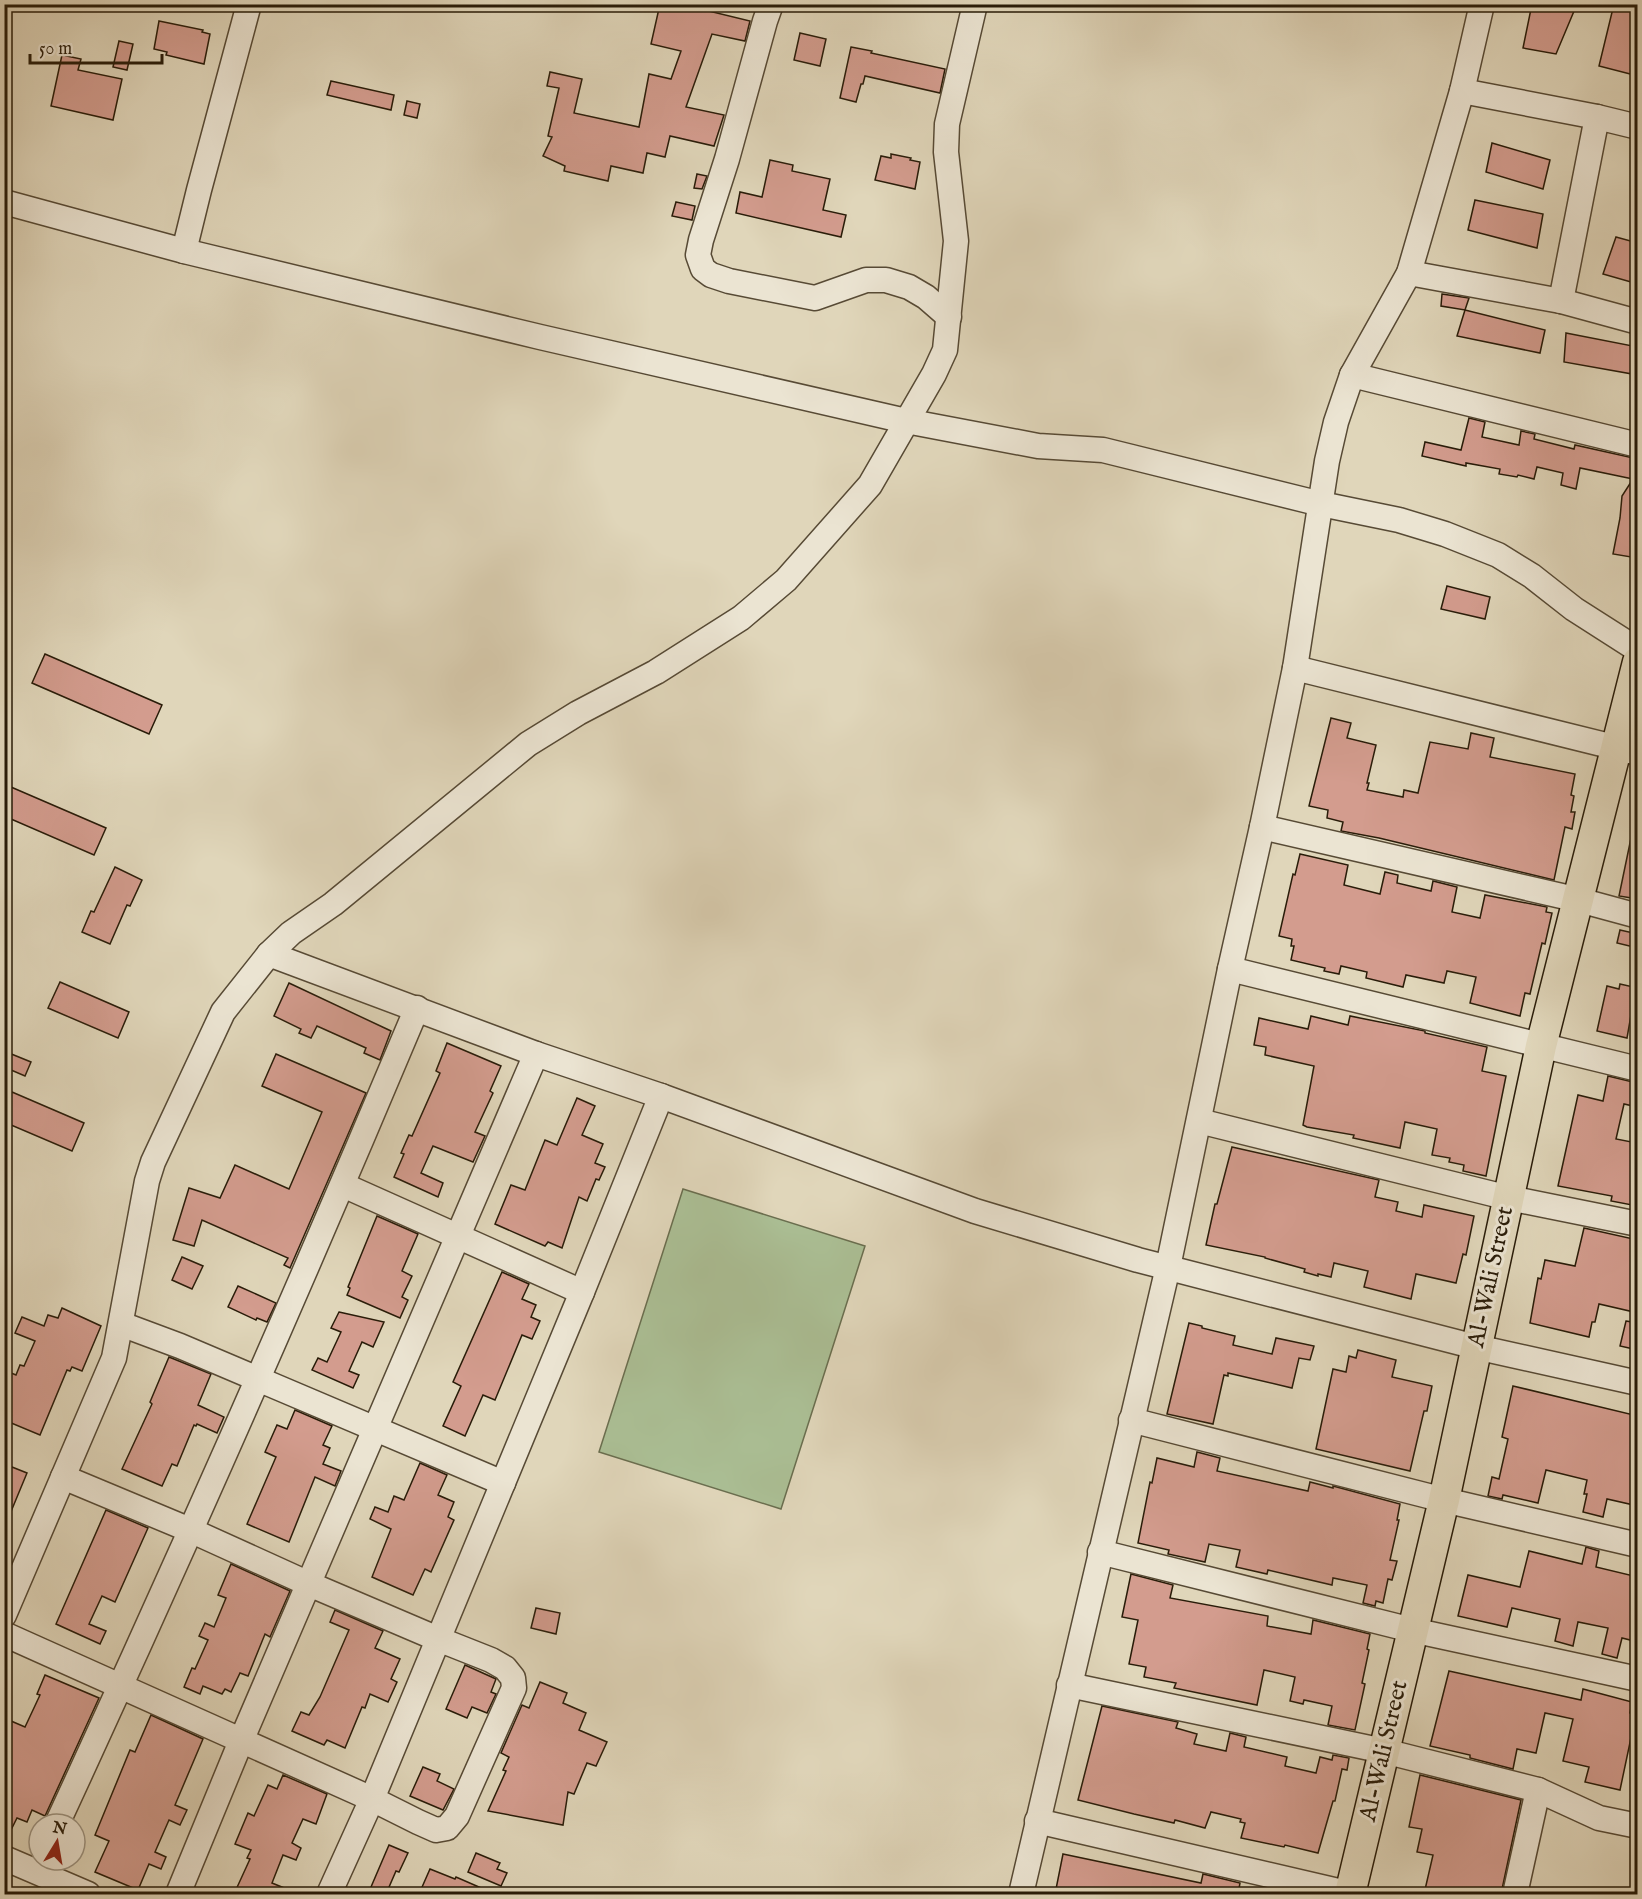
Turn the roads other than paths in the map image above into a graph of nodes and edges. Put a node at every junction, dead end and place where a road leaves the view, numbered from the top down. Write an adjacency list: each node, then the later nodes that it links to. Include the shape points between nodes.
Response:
1 (249, 4): 9 (street)
2 (771, 4): 12 (street, via 700,240 698,255 703,269 729,281 815,298 866,280 886,280 909,287)
3 (975, 4): 12 (street, via 947,124 946,152 956,241)
4 (1482, 4): 5 (street)
5 (1462, 91): 6 (street); 10 (street)
6 (1597, 117): 7 (street); 11 (street)
7 (1638, 127)
8 (6, 202): 9 (street)
9 (184, 250): 15 (street)
10 (1409, 273): 11 (street); 14 (street)
11 (1561, 301): 13 (street)
12 (949, 317): 15 (street, via 945,350)
13 (1638, 322)
14 (1352, 375): 16 (street); 17 (street, via 1329,451)
15 (906, 421): 17 (street, via 1038,446 1103,450); 25 (street, via 870,485 786,580 759,603 656,672 528,744)
16 (1638, 445)
17 (1321, 504): 18 (street, via 1399,520 1498,555); 20 (street)
18 (1638, 650)
19 (1638, 662): 21 (main road, Al-Wali Street)
20 (1295, 668): 21 (street); 22 (street)
21 (1626, 751): 23 (main road, Al-Wali Street)
22 (1262, 827): 23 (street); 26 (street)
23 (1579, 900): 24 (street); 28 (main road, Al-Wali Street)
24 (1638, 916)
25 (269, 954): 27 (street); 39 (street, via 223,1012 153,1162)
26 (1230, 969): 28 (street); 32 (street)
27 (417, 1008): 29 (street); 33 (street)
28 (1541, 1046): 30 (street); 34 (main road, Al-Wali Street)
29 (536, 1054): 31 (street); 36 (street)
30 (1638, 1069)
31 (661, 1096): 37 (street, via 975,1210); 38 (street)
32 (1199, 1121): 34 (street); 37 (street)
33 (343, 1185): 36 (street); 41 (street)
34 (1509, 1198): 35 (street); 40 (main road, Al-Wali Street)
35 (1638, 1224)
36 (459, 1238): 38 (street); 44 (street)
37 (1168, 1268): 40 (street); 43 (street)
38 (582, 1292): 46 (street)
39 (121, 1324): 41 (street); 45 (street, via 114,1358)
40 (1476, 1347): 42 (street); 47 (main road, Al-Wali Street)
41 (256, 1380): 44 (street); 48 (street)
42 (1638, 1383)
43 (1131, 1420): 47 (street); 50 (street)
44 (375, 1429): 46 (street); 51 (street)
45 (63, 1477): 48 (street); 52 (street)
46 (503, 1483): 55 (street)
47 (1444, 1500): 49 (street); 53 (main road, Al-Wali Street)
48 (190, 1530): 51 (street); 58 (street)
49 (1638, 1545)
50 (1100, 1552): 53 (street); 57 (street)
51 (309, 1584): 55 (street); 59 (street)
52 (4, 1615)
53 (1412, 1630): 56 (street); 60 (main road, Al-Wali Street)
54 (4, 1634): 58 (street)
55 (438, 1639): 62 (street); 62 (street, via 506,1668 514,1688 457,1816 447,1828 436,1830)
56 (1638, 1679)
57 (1069, 1685): 60 (street); 64 (street)
58 (121, 1686): 59 (street); 63 (street)
59 (241, 1741): 62 (street); 70 (street)
60 (1384, 1751): 61 (street); 73 (main road, Al-Wali Street)
61 (1538, 1790): 65 (street, via 1599,1818); 74 (street)
62 (372, 1799): 71 (street)
63 (63, 1812)
64 (1037, 1821): 72 (street); 73 (street)
65 (1638, 1826)
66 (4, 1858): 67 (street)
67 (27, 1863)
68 (50, 1872): 69 (street)
69 (88, 1894)
70 (178, 1894)
71 (329, 1894)
72 (1021, 1894)
73 (1350, 1894)
74 (1515, 1894)

